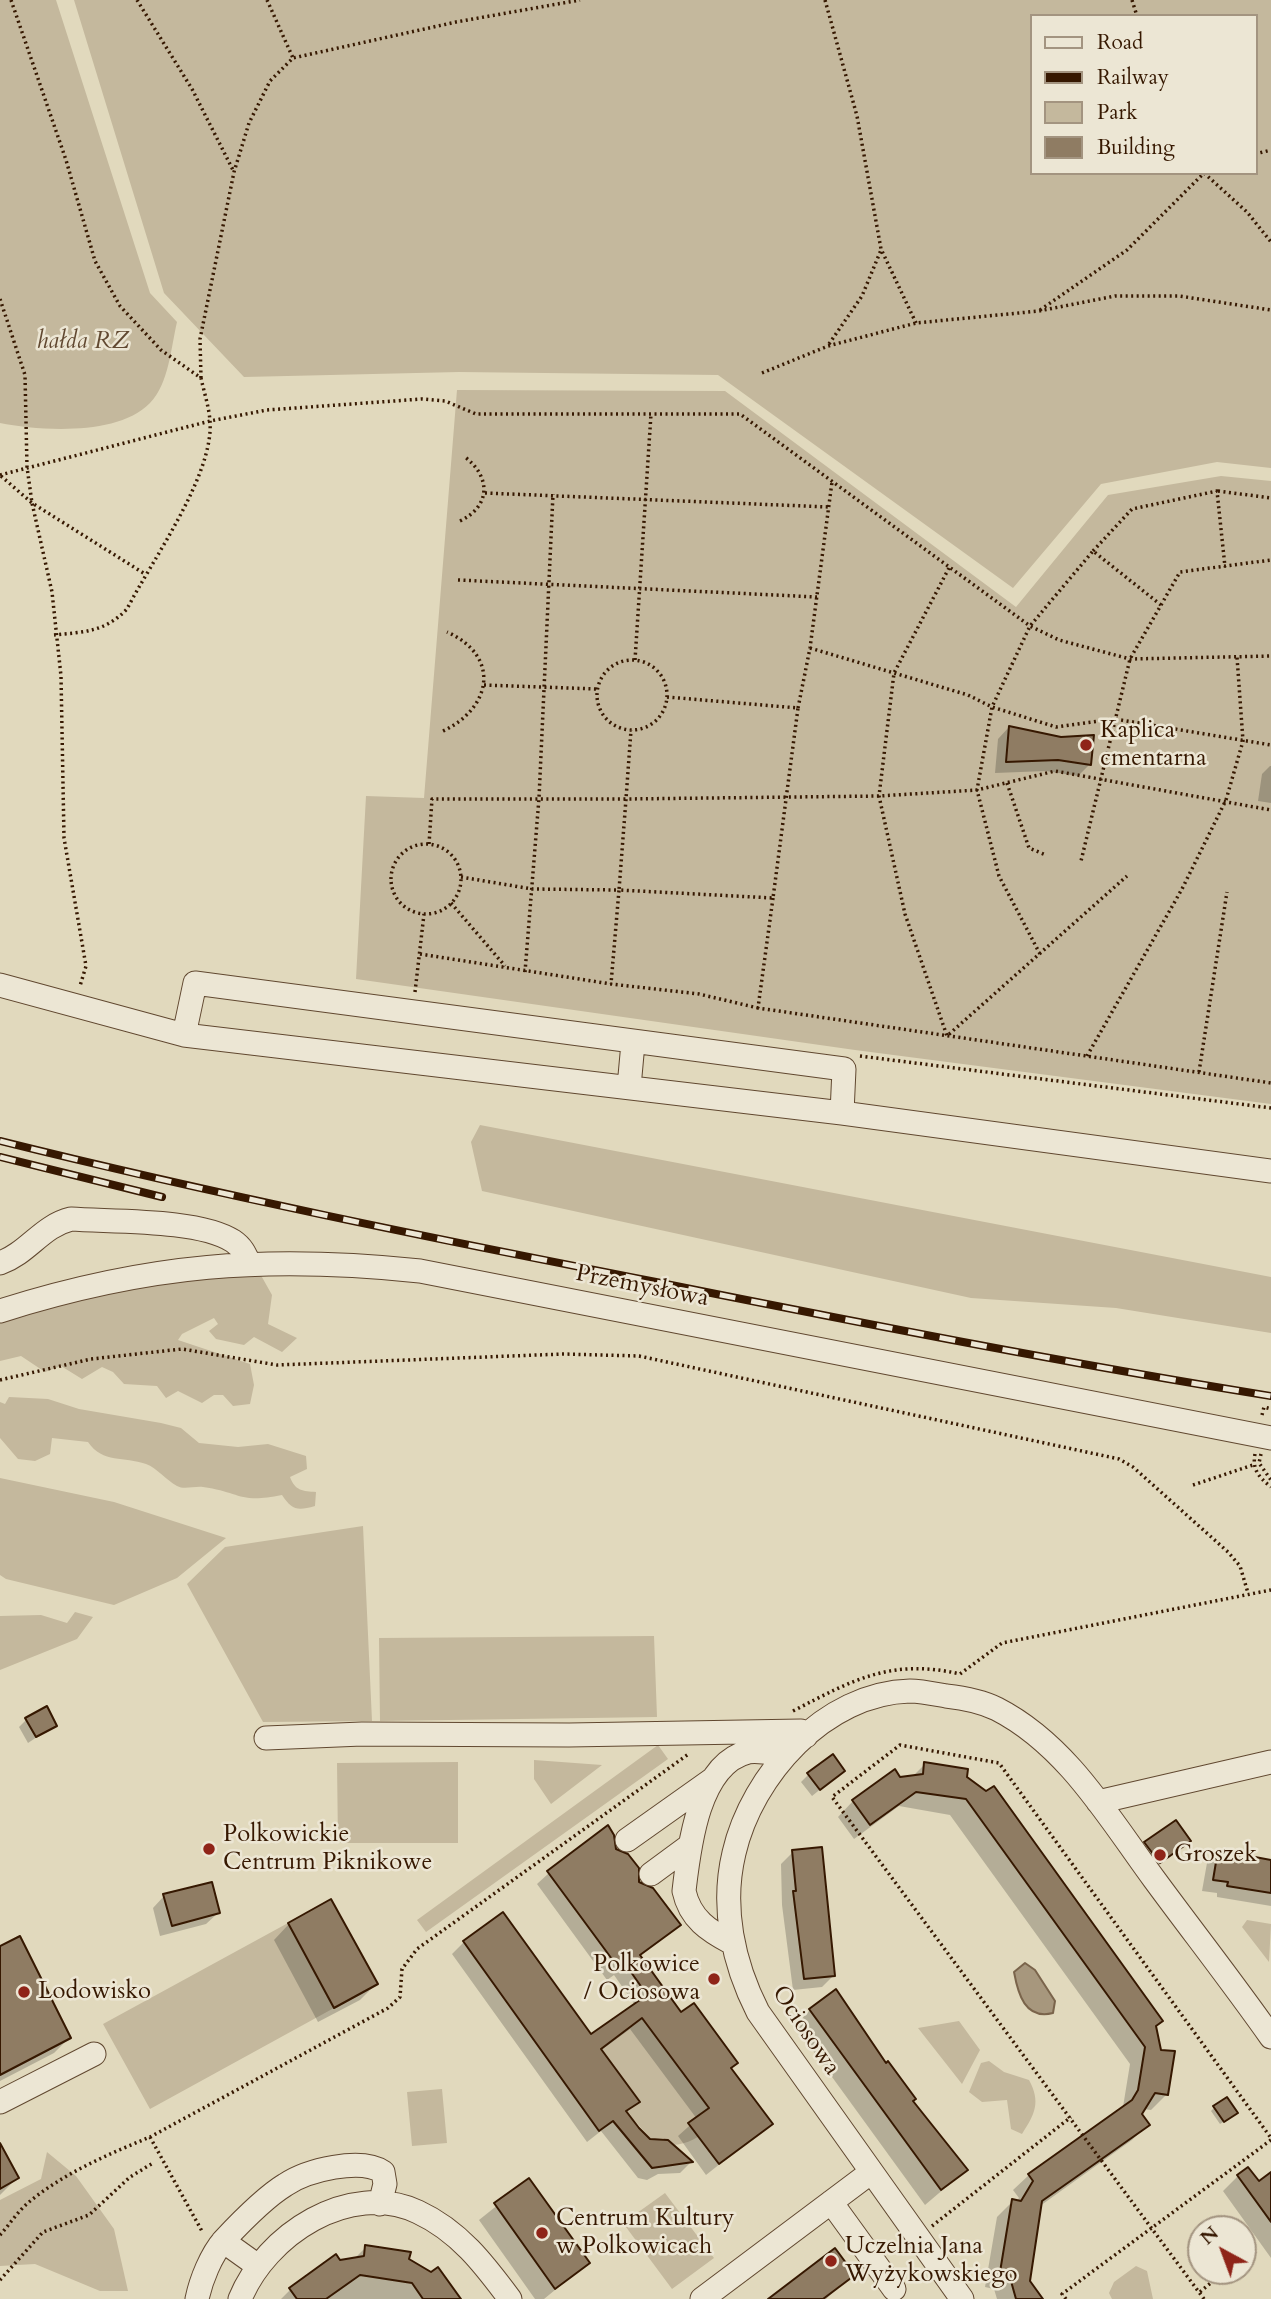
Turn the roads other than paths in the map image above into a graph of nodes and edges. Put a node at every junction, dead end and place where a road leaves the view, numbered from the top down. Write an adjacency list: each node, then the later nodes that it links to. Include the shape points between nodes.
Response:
1 (0, 985): 2 (street)
2 (184, 1035): 3 (street, via 195,983); 4 (street)
3 (633, 1043): 4 (street); 5 (street, via 844,1069)
4 (629, 1087): 5 (street)
5 (842, 1113): 6 (street)
6 (1271, 1171)
7 (0, 1263): 8 (street, via 24,1251 57,1222 71,1219 200,1228 233,1241)
8 (249, 1263): 9 (street, Przemysłowa, via 174,1269 86,1286); 10 (street, Przemysłowa, via 345,1263 420,1271)
9 (0, 1311)
10 (1271, 1437)
11 (806, 1736): 12 (street, via 801,1731); 13 (street, Ociosowa); 16 (street, Ociosowa, via 832,1715 875,1696 910,1691 979,1701 1043,1739)
12 (266, 1738)
13 (786, 1755): 15 (street, via 750,1752 730,1760); 20 (street, Ociosowa, via 748,1810 734,1854 729,1895)
14 (1271, 1762): 16 (street)
15 (713, 1779): 17 (street); 18 (street)
16 (1098, 1801): 21 (street, Ociosowa)
17 (627, 1840)
18 (689, 1846): 19 (street); 20 (street, via 686,1900 706,1929)
19 (652, 1874)
20 (732, 1943): 24 (street, Ociosowa, via 758,2012)
21 (1271, 2037)
22 (94, 2054): 23 (street)
23 (0, 2102)
24 (870, 2173): 25 (street); 34 (street, Ociosowa)
25 (831, 2202): 29 (street); 33 (street)
26 (380, 2204): 27 (street, via 383,2172 373,2165 338,2166 286,2184); 28 (street, via 347,2207 320,2216 273,2246); 32 (street, via 416,2211 463,2241)
27 (219, 2249): 28 (street); 30 (street)
28 (258, 2266): 31 (street)
29 (894, 2289)
30 (197, 2299)
31 (240, 2299)
32 (510, 2299)
33 (702, 2299)
34 (962, 2299)

